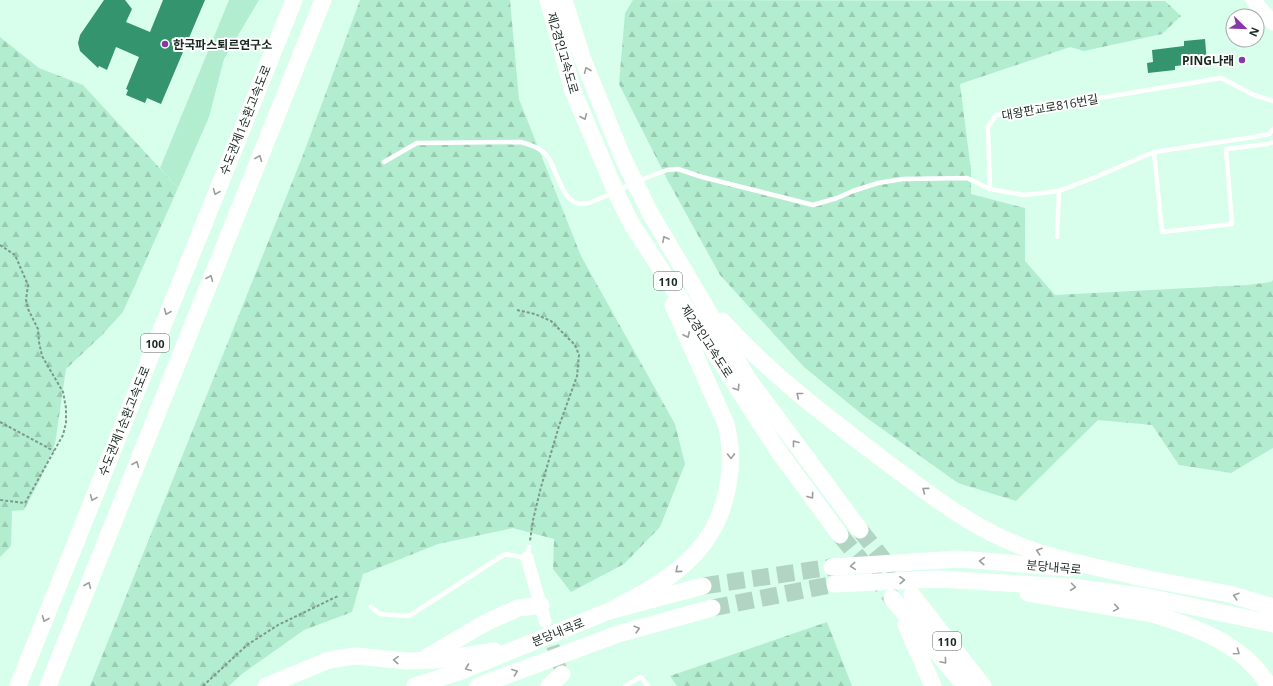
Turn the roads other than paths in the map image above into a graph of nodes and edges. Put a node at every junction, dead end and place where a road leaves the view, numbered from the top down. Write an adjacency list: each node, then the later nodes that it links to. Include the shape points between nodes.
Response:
1 (294, 0): 37 (highway, 수도권제1순환고속도로 / 100, one-way to 37)
2 (323, 0): 38 (highway, 100, one-way to 2)
3 (548, 0): 15 (highway, 제2경인고속도로 / 110, one-way to 15, via 573,91 618,197)
4 (564, 0): 16 (highway, 제2경인고속도로 / 110, one-way to 4, via 649,211 624,158 583,60)
5 (1253, 0): 6 (main road)
6 (1273, 23)
7 (1273, 101): 12 (lane, 대왕판교로816번길, via 1254,95 1221,78 996,115 988,127)
8 (1273, 130): 10 (lane, via 1269,134 1254,137)
9 (1273, 142): 10 (lane, via 1226,149 1232,224 1162,232)
10 (1154, 152): 13 (lane)
11 (384, 162): 12 (lane, via 417,143 521,142 531,145 547,156 565,193 572,202 583,204 656,174 678,169 813,205 878,183 903,179 967,178)
12 (990, 189): 13 (lane, via 1024,195)
13 (1059, 190): 14 (lane)
14 (1057, 237)
15 (647, 249): 18 (highway, 제2경인고속도로 / 110, one-way to 18, via 779,452); 30 (highway, one-way to 30, via 722,410 731,442 731,461 725,500 704,545 662,582)
16 (679, 263): 17 (highway, 제2경인고속도로 / 110, one-way to 16, via 748,379); 21 (highway, one-way to 16, via 1060,558 1022,545 1005,539 957,513 780,380 720,319)
17 (860, 530)
18 (840, 535)
19 (528, 552): 26 (street); 27 (lane, via 505,554 409,616 380,614)
20 (832, 567): 21 (highway, 분당내곡로, one-way to 20, via 1081,569 959,559)
21 (1144, 578): 28 (highway, 분당내곡로, one-way to 21, via 1229,594)
22 (939, 579): 23 (highway, 분당내곡로, one-way to 22); 32 (highway, 분당내곡로, one-way to 32, via 1078,588 1148,597); 47 (highway, one-way to 47, via 1153,614 1172,620 1210,635 1240,654 1252,664)
23 (835, 584)
24 (703, 586): 30 (highway, 분당내곡로)
25 (912, 595): 36 (highway, 110)
26 (541, 605): 31 (street); 34 (highway, via 518,608 485,623)
27 (371, 607)
28 (1273, 607)
29 (712, 608): 41 (highway, 분당내곡로, one-way to 29, via 618,634)
30 (609, 611): 33 (highway, 분당내곡로)
31 (545, 621)
32 (1273, 624)
33 (518, 648): 34 (highway, via 438,660); 40 (highway, 분당내곡로, one-way to 40, via 459,672)
34 (420, 660): 39 (highway, one-way to 39, via 355,656 329,660)
35 (562, 674): 42 (highway)
36 (983, 685)
37 (18, 686)
38 (48, 686)
39 (266, 686)
40 (415, 686)
41 (478, 686)
42 (549, 686)
43 (625, 686): 44 (lane, via 640,677)
44 (648, 686)
45 (933, 686): 46 (highway, 110, one-way to 46, via 895,602)
46 (965, 686)
47 (1269, 686)

